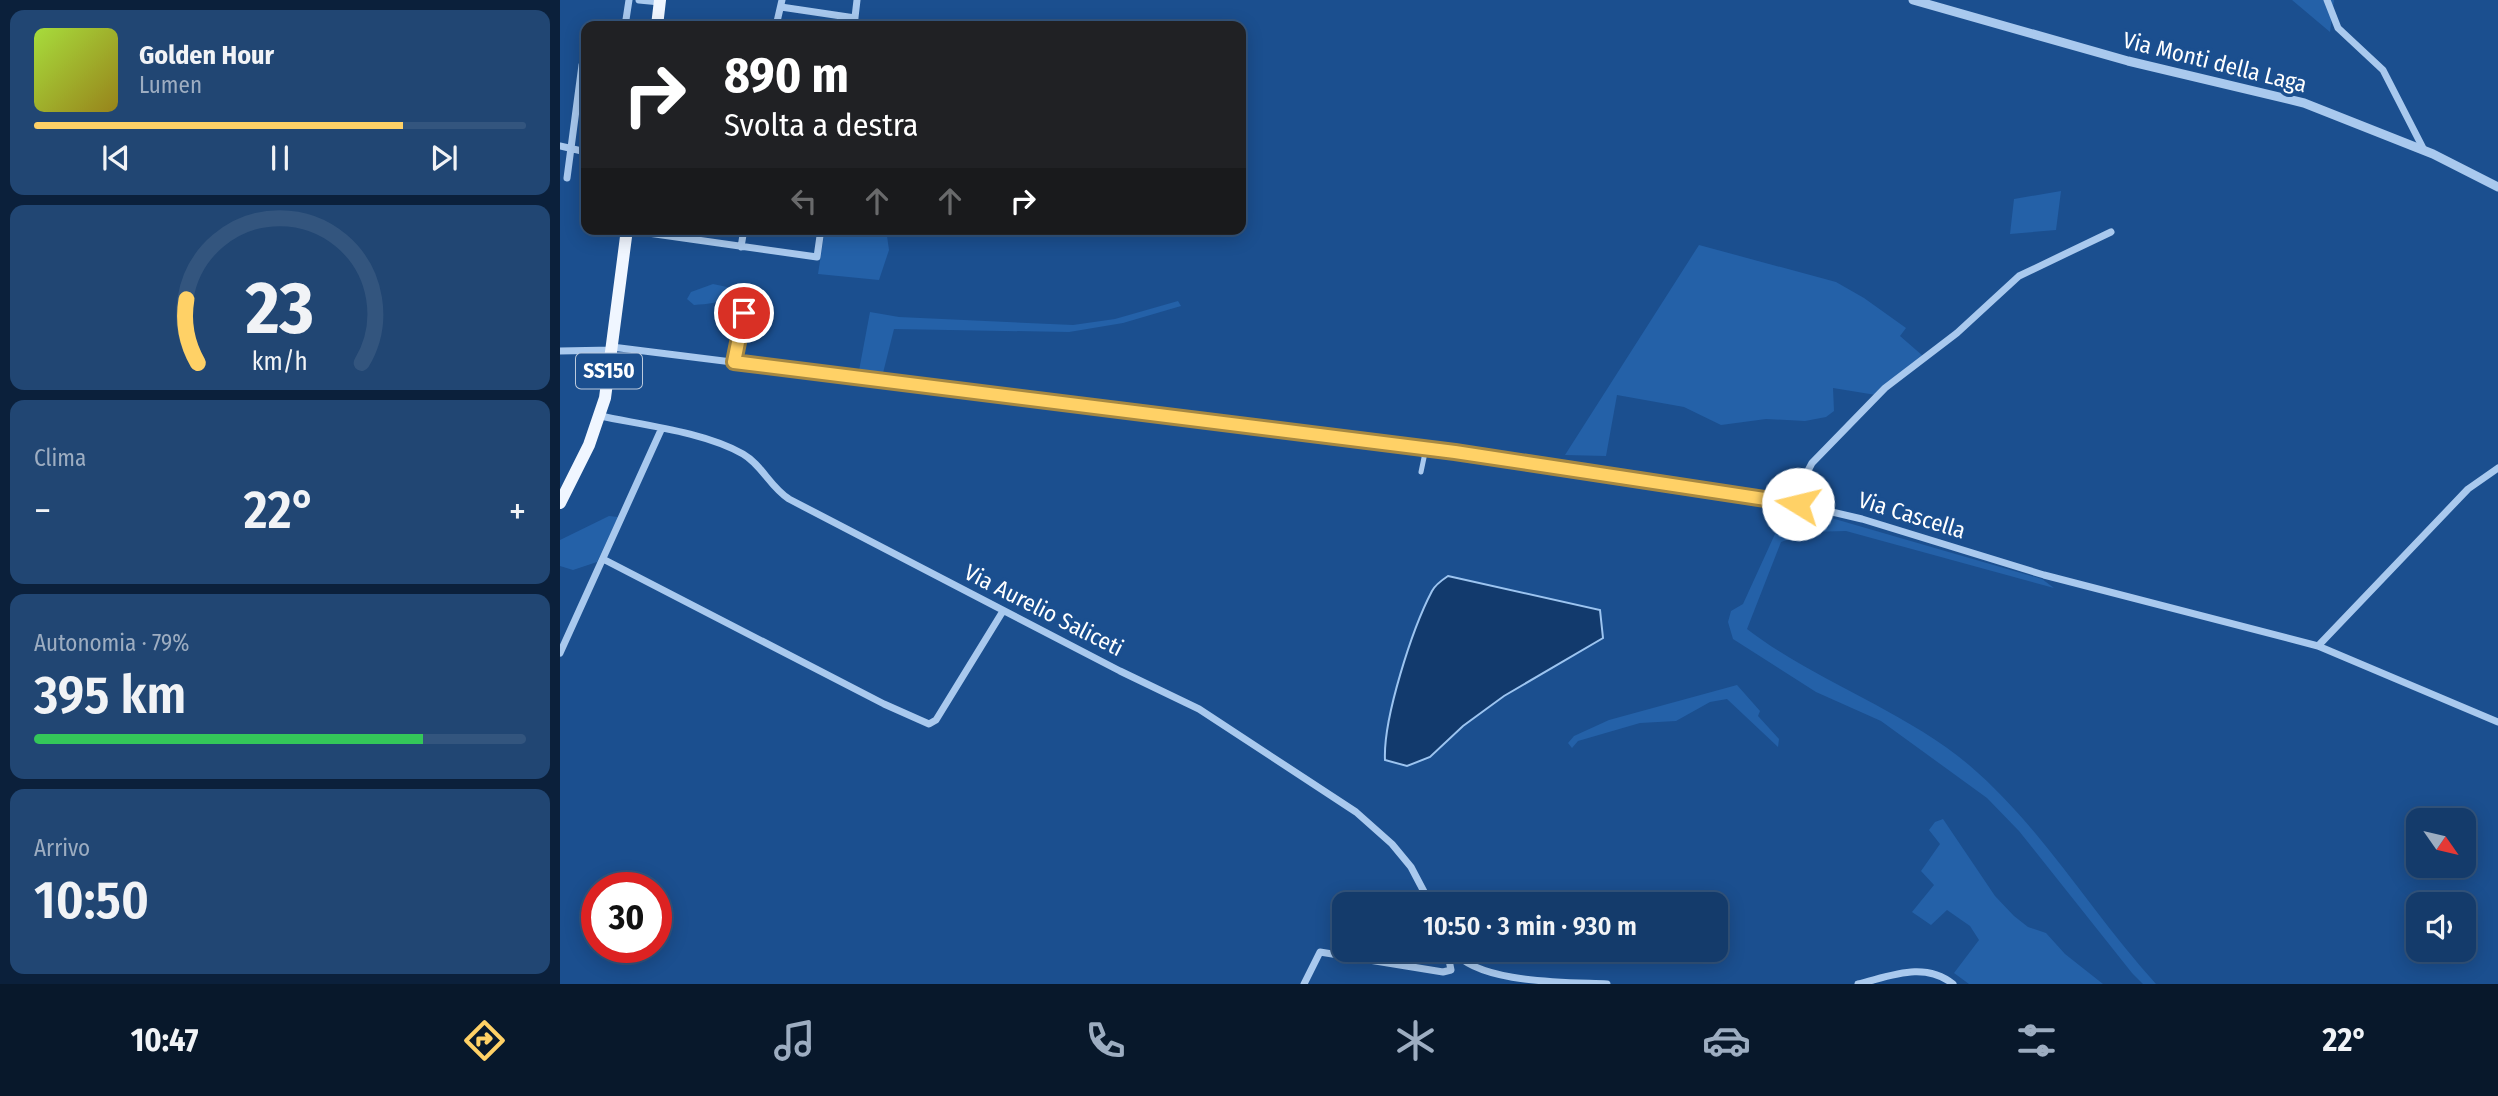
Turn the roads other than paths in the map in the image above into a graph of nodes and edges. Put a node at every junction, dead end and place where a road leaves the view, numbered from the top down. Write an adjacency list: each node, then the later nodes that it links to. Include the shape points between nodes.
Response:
1 (629, 0): 8 (street)
2 (639, 0): 6 (street)
3 (858, 0): 12 (street)
4 (1913, 0): 16 (street, Via Monti della Laga, via 2127,61 2290,99)
5 (2327, 0): 16 (street, via 2339,30 2383,71)
6 (660, 1): 9 (main road)
7 (781, 3): 10 (street); 11 (street)
8 (626, 21)
9 (658, 21)
10 (777, 21)
11 (850, 21)
12 (854, 21)
13 (581, 73): 15 (street)
14 (560, 146): 15 (street)
15 (571, 149): 17 (street); 18 (street)
16 (2424, 150): 19 (street, Via Monti della Laga)
17 (581, 151)
18 (567, 178)
19 (2498, 187)
20 (2111, 232): 36 (street, via 2019,276 1885,388 1812,463)
21 (626, 235): 27 (main road, SS150)
22 (661, 235): 25 (street)
23 (743, 235): 25 (street)
24 (820, 235): 25 (street, via 817,257)
25 (741, 247)
26 (765, 310): 29 (street, via 744,313)
27 (612, 348): 28 (street, Via Cascella); 29 (street, Via Cascella); 30 (main road, SS150)
28 (560, 351)
29 (734, 362): 32 (street, Via Cascella)
30 (600, 416): 31 (street, Via Aurelio Saliceti); 35 (main road, SS150)
31 (661, 430): 37 (street); 38 (street, Via Aurelio Saliceti, via 742,453 789,499)
32 (1426, 448): 34 (street); 36 (street, Via Cascella)
33 (2498, 468): 39 (street, via 2468,489)
34 (1421, 472)
35 (560, 503)
36 (1798, 504): 39 (street, Via Cascella, via 2044,575)
37 (603, 559): 38 (street, via 922,723 936,720); 40 (street)
38 (1003, 611): 42 (street, Via Aurelio Saliceti, via 1199,709 1343,801 1405,860)
39 (2318, 646): 41 (street, Via Cascella)
40 (560, 653)
41 (2498, 722)
42 (1423, 892)
43 (1332, 954): 47 (street, via 1320,952)
44 (1382, 962): 45 (street, via 1443,972 1451,970)
45 (1449, 962)
46 (1466, 962): 48 (street, via 1494,972)
47 (1304, 984)
48 (1607, 984)
49 (1858, 984): 50 (street, via 1915,970 1929,971)
50 (1953, 984)

